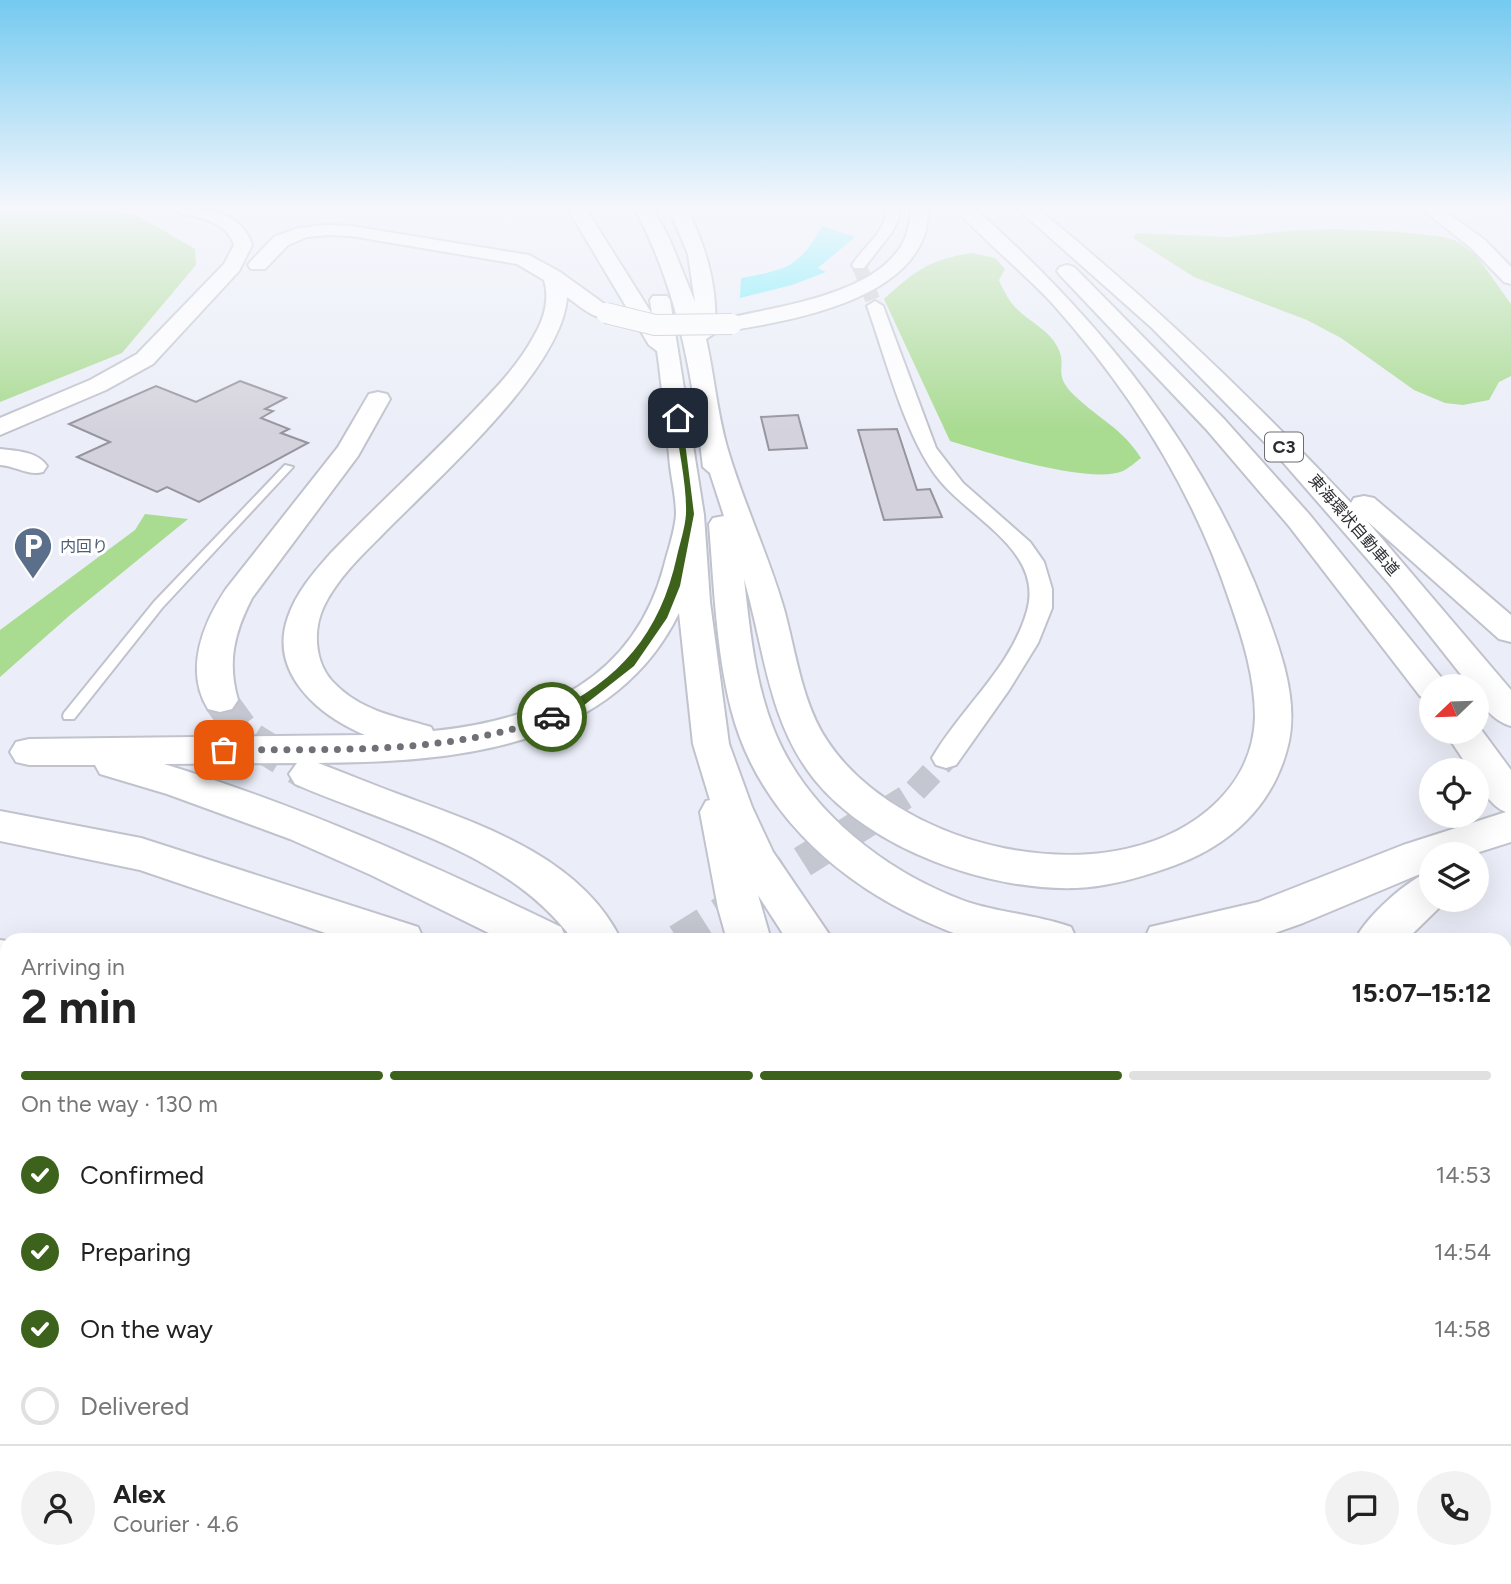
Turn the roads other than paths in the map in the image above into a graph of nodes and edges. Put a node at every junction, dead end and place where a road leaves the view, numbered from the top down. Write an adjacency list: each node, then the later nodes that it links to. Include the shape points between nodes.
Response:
1 (217, 283): 17 (highway, via 138,364)
2 (556, 283): 28 (highway, via 556,305 544,340 526,368 332,571 306,611 300,631 307,672 319,690 356,717 412,736)
3 (562, 283): 8 (highway, bridge, via 606,313 655,325 732,324 810,308)
4 (622, 283): 15 (highway)
5 (656, 283): 15 (highway)
6 (676, 283): 14 (highway)
7 (704, 283): 14 (highway, via 707,314)
8 (868, 283)
9 (1043, 283): 18 (highway, via 1105,351 1163,433 1232,558 1261,646 1272,735 1261,773 1242,804 1213,831 1171,851 1121,866 1072,871 1018,867 964,854 915,835 855,797 828,771 792,709 768,609)
10 (1079, 283): 24 (highway, C3, via 1216,424)
11 (1117, 283): 13 (highway, 東海環状自動車道 / C3)
12 (875, 306): 32 (street, via 937,467 1029,553 1038,573 1040,608 1022,650)
13 (1167, 327): 23 (highway); 26 (highway, 東海環状自動車道 / C3, via 1331,496)
14 (701, 363): 18 (highway)
15 (671, 365): 22 (highway)
16 (378, 399): 25 (highway, via 349,450 226,616 213,659)
17 (0, 427)
18 (713, 443): 42 (highway, via 746,698 756,733 776,773 804,813 839,848 884,882 938,909)
19 (0, 457): 20 (highway)
20 (34, 466)
21 (288, 467): 27 (lane, via 158,605)
22 (690, 514): 28 (highway, via 675,586 663,618 630,664 570,708); 29 (highway, via 694,602)
23 (1511, 632)
24 (1421, 674)
25 (220, 700)
26 (1511, 715)
27 (69, 716)
28 (477, 737): 31 (highway, via 380,748)
29 (711, 744): 40 (highway, via 722,829); 41 (highway, via 732,807 758,862)
30 (1467, 744): 35 (highway)
31 (15, 751): 38 (highway, via 103,762 153,774 274,815 359,849)
32 (946, 758)
33 (308, 774): 39 (highway, via 491,847 564,897)
34 (0, 826): 37 (highway, via 141,854)
35 (1497, 827): 43 (highway, via 1278,912)
36 (1419, 900): 44 (highway)
37 (381, 933)
38 (531, 933)
39 (593, 933)
40 (747, 933)
41 (806, 933)
42 (1022, 933)
43 (1202, 933)
44 (1384, 933)

